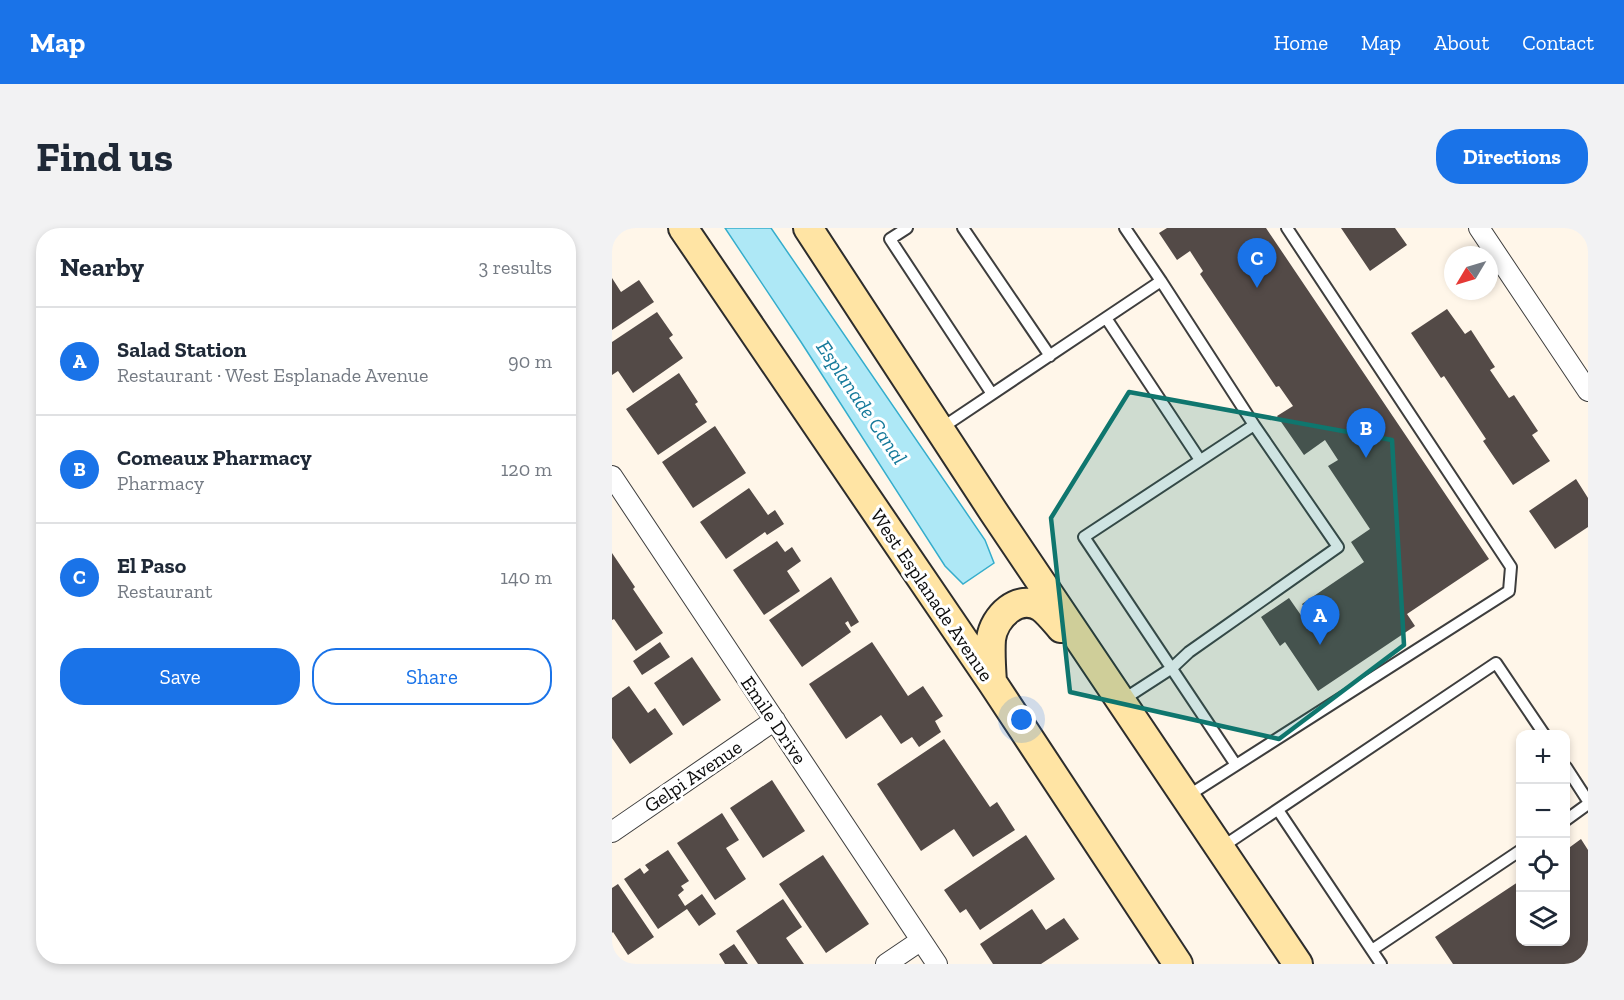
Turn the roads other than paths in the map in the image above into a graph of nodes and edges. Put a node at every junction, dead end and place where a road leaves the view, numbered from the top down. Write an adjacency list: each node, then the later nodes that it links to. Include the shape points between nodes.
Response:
1 (683, 228): 18 (main road, West Esplanade Avenue)
2 (808, 228): 14 (main road)
3 (907, 228): 12 (lane, via 890,239)
4 (963, 228): 10 (lane)
5 (1125, 228): 8 (lane)
6 (1287, 228): 22 (lane, via 1511,567 1509,591)
7 (1479, 228): 11 (street)
8 (1161, 281): 9 (lane); 13 (lane)
9 (1106, 318): 10 (lane); 15 (lane)
10 (1050, 356): 12 (lane)
11 (1588, 391)
12 (992, 394): 14 (lane)
13 (1254, 425): 15 (lane); 17 (lane, via 1338,547)
14 (939, 429): 19 (main road)
15 (1200, 460): 17 (lane, via 1084,537)
16 (612, 476): 20 (street, Emile Drive)
17 (1172, 668): 19 (lane); 22 (lane)
18 (992, 682): 19 (main road, via 991,639 995,623 1009,608 1027,602 1041,607 1054,620); 29 (main road, West Esplanade Avenue)
19 (1121, 701): 24 (main road)
20 (775, 720): 28 (street, Gelpi Avenue); 33 (street, Emile Drive)
21 (1541, 730): 26 (lane, via 1497,663)
22 (1236, 765): 24 (lane)
23 (1570, 774): 25 (lane)
24 (1186, 797): 30 (main road)
25 (1588, 803): 27 (lane)
26 (1278, 810): 30 (lane); 34 (lane)
27 (1570, 816)
28 (612, 832)
29 (1093, 837): 37 (main road, West Esplanade Avenue); 38 (main road, via 1114,842)
30 (1220, 848): 32 (main road)
31 (1516, 853): 34 (lane)
32 (1277, 933): 39 (main road); 40 (main road)
33 (920, 941): 35 (street); 36 (street, Emile Drive)
34 (1372, 950): 41 (lane)
35 (886, 964)
36 (937, 964)
37 (1178, 964)
38 (1199, 964)
39 (1289, 964)
40 (1298, 964)
41 (1382, 964)

